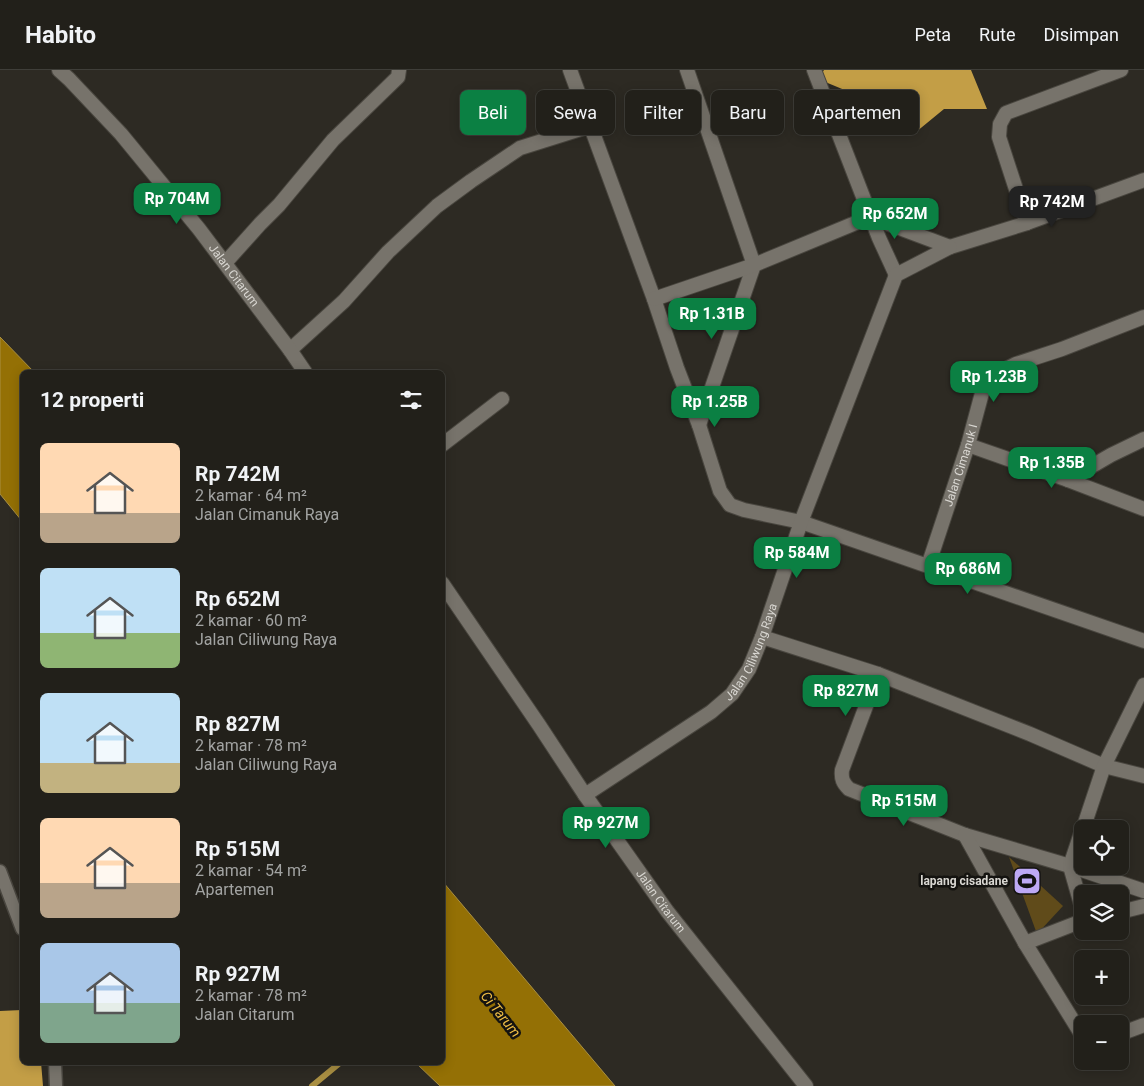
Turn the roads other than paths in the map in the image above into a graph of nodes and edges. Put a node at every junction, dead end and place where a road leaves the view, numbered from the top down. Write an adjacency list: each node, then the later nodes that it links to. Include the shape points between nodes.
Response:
1 (59, 70): 14 (street, Jalan Citarum, via 121,134)
2 (399, 70): 14 (street, via 398,77 333,140)
3 (570, 70): 7 (street)
4 (687, 70): 15 (street)
5 (814, 70): 11 (street)
6 (1122, 70): 12 (street, via 1006,113 1000,124 1000,137)
7 (577, 90)
8 (561, 135): 19 (street, via 520,148 437,206)
9 (593, 135): 17 (street)
10 (1144, 180): 12 (street)
11 (870, 217): 13 (street); 15 (street); 16 (street)
12 (1027, 223): 13 (street)
13 (950, 247): 16 (street)
14 (225, 263): 19 (street, Jalan Citarum)
15 (754, 265): 17 (street); 22 (street)
16 (896, 275): 28 (street, Jalan Ciliwung Raya)
17 (654, 300): 22 (street)
18 (1144, 318): 25 (street, Jalan Cimanuk I, via 1016,364 992,376 982,393)
19 (290, 350): 20 (street, Jalan Citarum)
20 (304, 370)
21 (502, 399): 24 (street)
22 (698, 425): 28 (street, via 716,482 730,505)
23 (1144, 440): 26 (street, via 1110,455)
24 (445, 443)
25 (968, 445): 26 (street); 29 (street, Jalan Cimanuk I)
26 (1068, 480): 27 (street)
27 (1144, 509)
28 (801, 522): 29 (street); 31 (street, Jalan Ciliwung Raya)
29 (928, 566): 32 (street)
30 (445, 587): 37 (street, Jalan Citarum)
31 (762, 637): 33 (street); 37 (street, Jalan Ciliwung Raya, via 749,669 732,694)
32 (1144, 641)
33 (878, 674): 35 (street); 39 (street, via 842,770 842,781 853,791)
34 (1144, 685): 35 (street)
35 (1104, 766): 36 (street); 38 (street)
36 (1144, 776)
37 (585, 795): 55 (street, Jalan Citarum, via 667,911)
38 (1086, 820)
39 (965, 835): 41 (street); 49 (street)
40 (1074, 855): 41 (street)
41 (1070, 866): 43 (street); 44 (street)
42 (0, 871): 47 (lane)
43 (1075, 885)
44 (1144, 891)
45 (1144, 906): 46 (street)
46 (1129, 910)
47 (20, 924)
48 (1074, 924): 49 (street)
49 (1025, 943): 50 (street)
50 (1074, 1022)
51 (1144, 1025): 52 (street)
52 (1129, 1031)
53 (56, 1065): 54 (lane)
54 (56, 1086)
55 (806, 1086)

